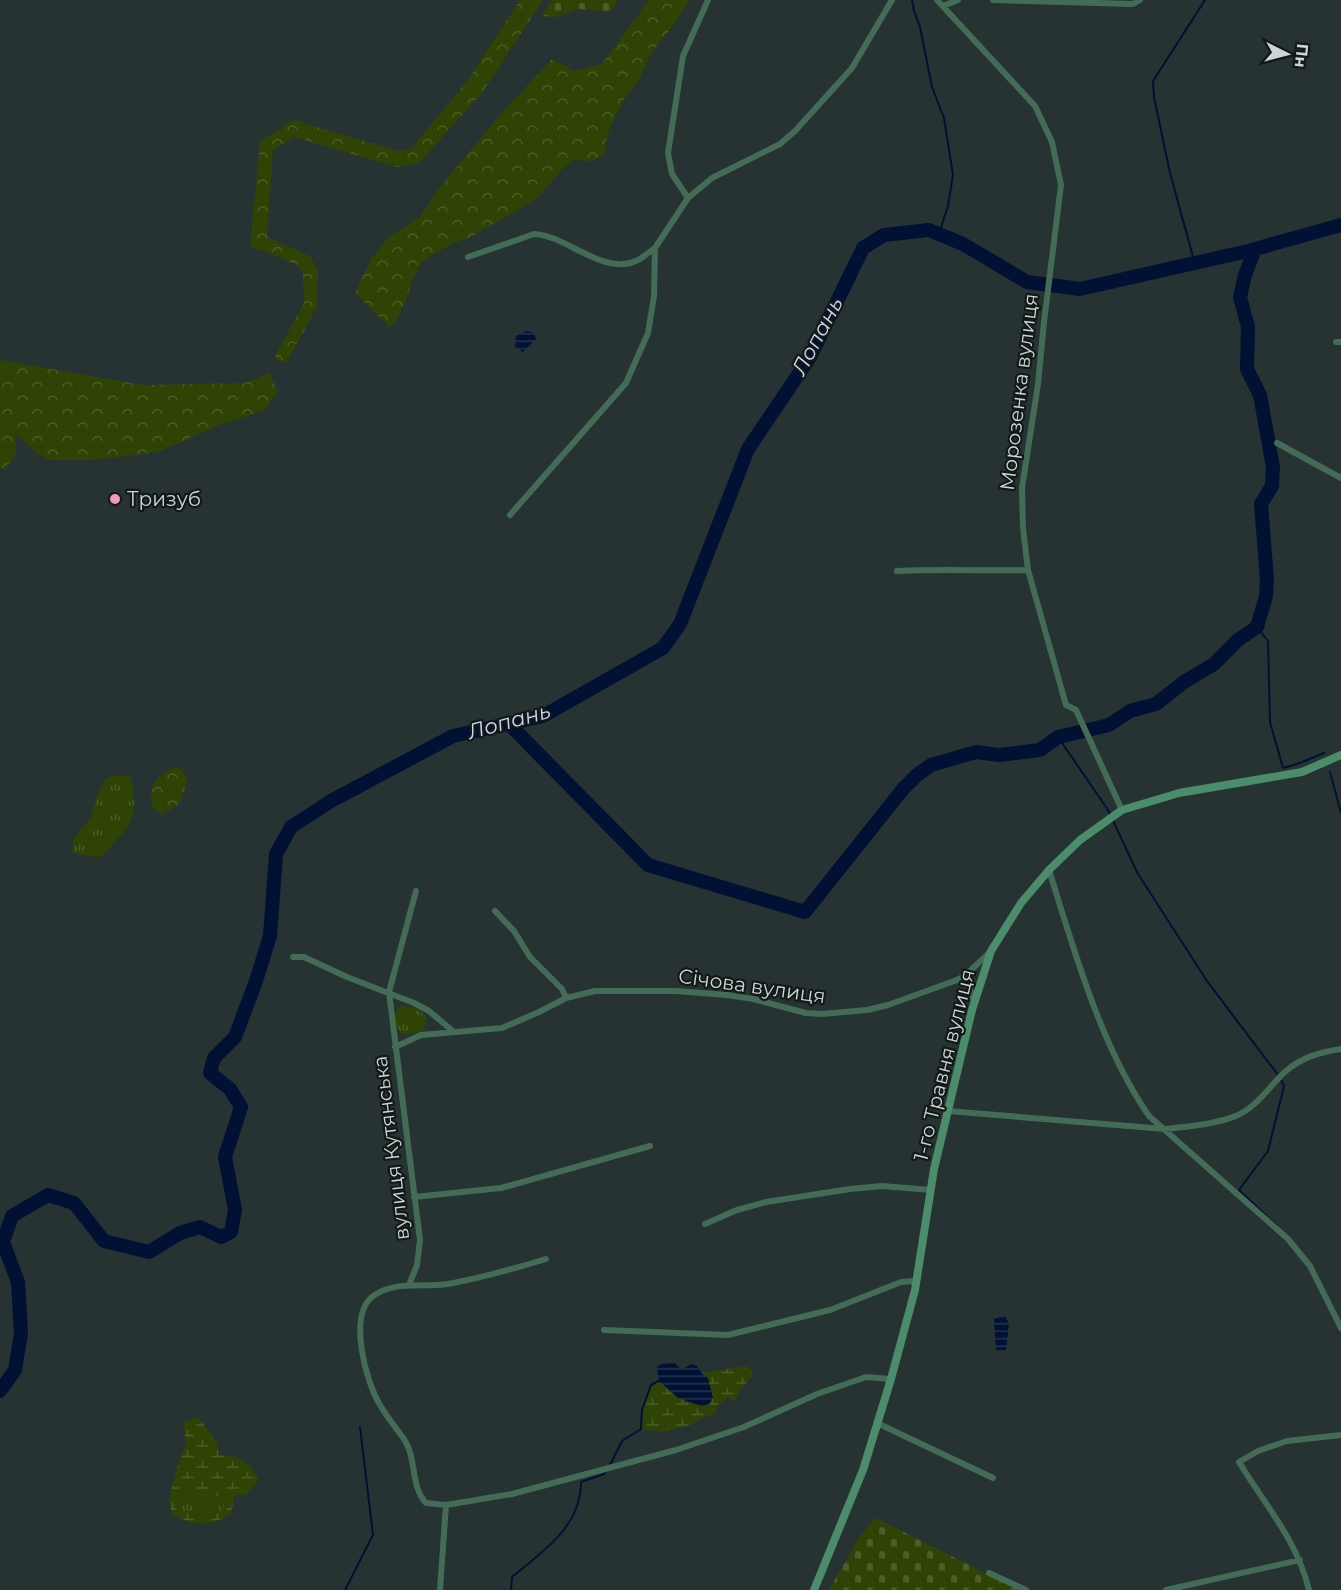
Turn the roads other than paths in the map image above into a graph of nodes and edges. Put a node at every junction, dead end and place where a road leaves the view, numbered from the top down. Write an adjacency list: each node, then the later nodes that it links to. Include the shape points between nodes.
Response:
1 (708, 0): 8 (street, via 683,56 668,153 672,174)
2 (892, 0): 8 (street, via 852,68 795,130 780,144 712,178)
3 (937, 0): 7 (street, Морозенка вулиця)
4 (958, 0): 7 (street)
5 (993, 0): 6 (street, via 1133,4)
6 (1140, 0)
7 (943, 6): 14 (street, Морозенка вулиця, via 1035,106 1052,142 1061,185 1022,488)
8 (688, 198): 9 (street)
9 (655, 248): 10 (street, via 636,261 620,264 534,234); 13 (street, via 648,333 626,383)
10 (468, 257)
11 (1277, 443): 12 (street)
12 (1341, 478)
13 (510, 515)
14 (1028, 570): 15 (street); 17 (street, Морозенка вулиця, via 1066,705 1076,710)
15 (897, 571)
16 (1341, 755): 17 (street, 1-го Травня вулиця, via 1302,772 1179,793)
17 (1122, 810): 18 (street, 1-го Травня вулиця, via 1080,840)
18 (1049, 870): 21 (street, 1-го Травня вулиця, via 1021,903); 31 (street, via 1106,1034 1136,1097 1149,1116)
19 (416, 891): 24 (street, вулиця Кутянська)
20 (495, 911): 25 (street)
21 (991, 951): 23 (street, Січова вулиця); 26 (street, 1-го Травня вулиця)
22 (293, 957): 24 (street, via 304,957)
23 (957, 980): 25 (street, Січова вулиця, via 888,1005 834,1013 806,1013 753,999 676,991 595,991); 26 (street, via 969,986)
24 (389, 992): 27 (street, via 429,1011); 28 (street, вулиця Кутянська)
25 (566, 998): 27 (street, Січова вулиця, via 502,1028)
26 (974, 1004): 30 (street, 1-го Травня вулиця)
27 (454, 1032): 28 (street, Січова вулиця, via 421,1035)
28 (395, 1047): 34 (street, вулиця Кутянська)
29 (1341, 1049): 31 (street, via 1315,1053 1287,1070 1239,1115 1192,1127)
30 (948, 1111): 31 (street); 33 (street, 1-го Травня вулиця)
31 (1165, 1129): 39 (street, via 1288,1239 1310,1266)
32 (650, 1146): 34 (street, via 501,1188)
33 (931, 1190): 35 (street, via 882,1186 850,1189 766,1202); 37 (street, 1-го Травня вулиця)
34 (414, 1197): 38 (street, вулиця Кутянська, via 420,1240)
35 (705, 1224)
36 (546, 1259): 38 (street, via 445,1284)
37 (917, 1281): 40 (street, via 901,1282 830,1310 728,1335); 41 (street, 1-го Травня вулиця)
38 (410, 1285): 45 (street, via 384,1290 372,1298 362,1311 359,1328 371,1385 379,1404 407,1444 418,1495 426,1503)
39 (1341, 1328)
40 (604, 1330)
41 (891, 1378): 42 (street, 1-го Травня вулиця); 45 (street, via 866,1377 676,1450 512,1494)
42 (877, 1423): 44 (street); 49 (street, 1-го Травня вулиця, via 863,1470)
43 (1341, 1435): 46 (street, via 1287,1441 1239,1462 1284,1527)
44 (993, 1478)
45 (446, 1505): 48 (street)
46 (1300, 1560): 51 (street); 52 (street)
47 (989, 1573): 50 (street)
48 (440, 1590)
49 (814, 1590)
50 (1026, 1590)
51 (1166, 1590)
52 (1309, 1590)

